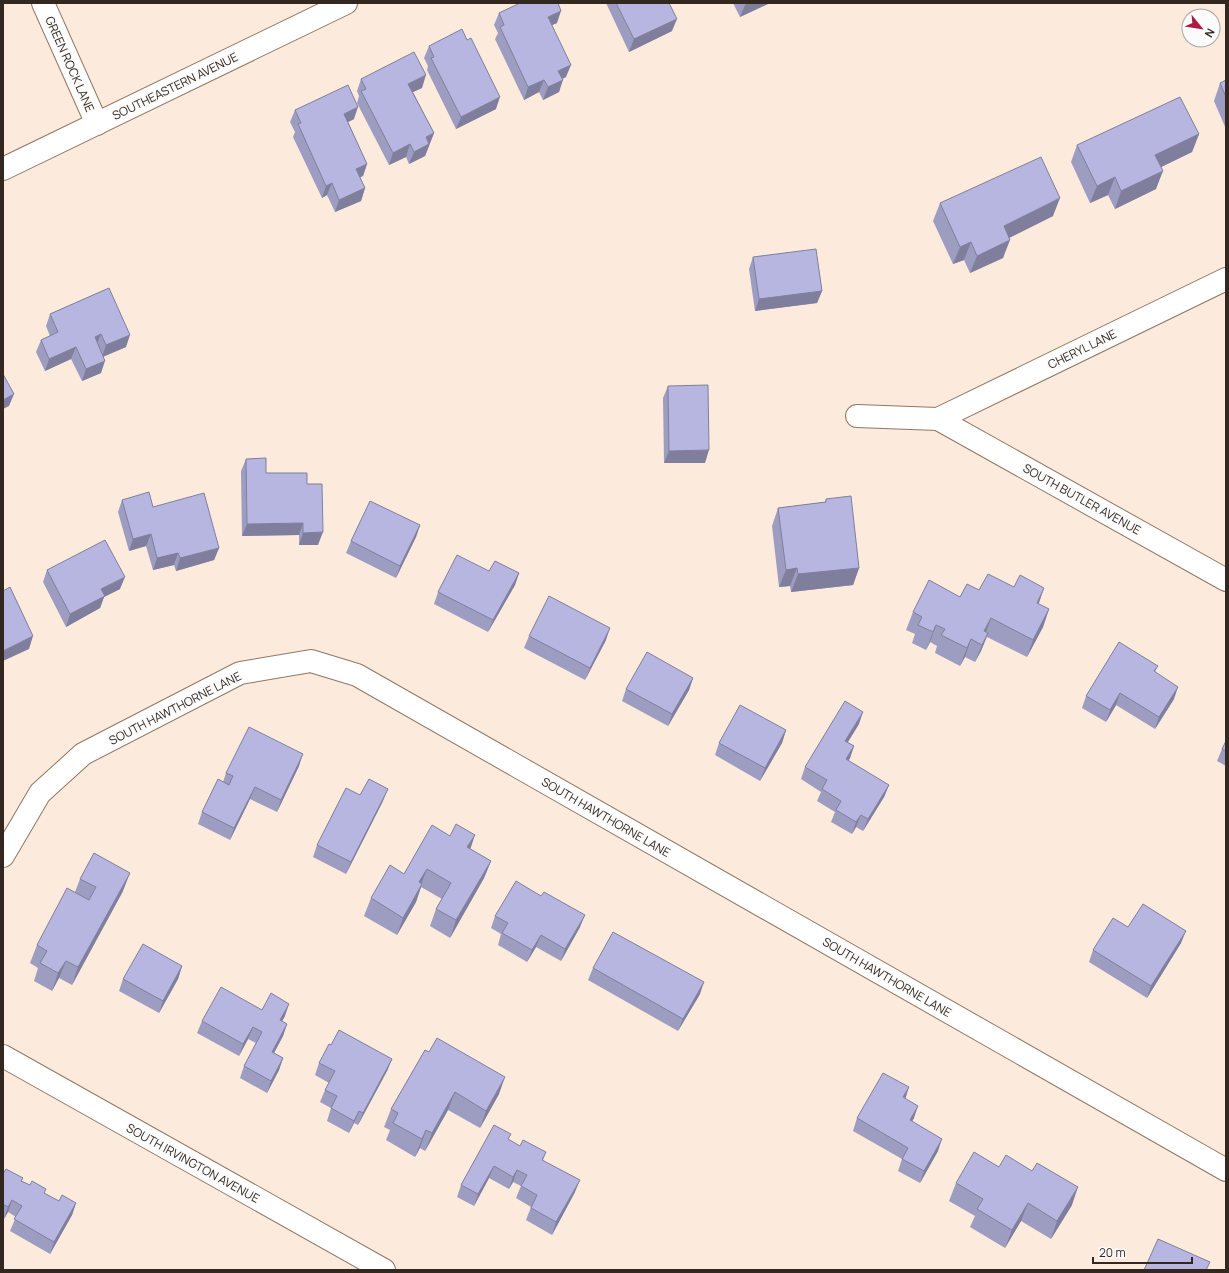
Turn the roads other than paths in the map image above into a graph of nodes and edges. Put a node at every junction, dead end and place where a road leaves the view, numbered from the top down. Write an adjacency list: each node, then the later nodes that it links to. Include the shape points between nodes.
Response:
1 (43, 3): 3 (street, GREEN ROCK LANE)
2 (346, 3): 3 (street, SOUTHEASTERN AVENUE)
3 (97, 124): 4 (street, SOUTHEASTERN AVENUE)
4 (3, 170)
5 (1226, 279): 7 (street, CHERYL LANE)
6 (857, 416): 7 (street)
7 (938, 419): 8 (street, SOUTH BUTLER AVENUE)
8 (1226, 580)
9 (3, 856): 11 (street, SOUTH HAWTHORNE LANE, via 40,793 83,754 240,673 311,660 356,675)
10 (3, 1056): 12 (street, SOUTH IRVINGTON AVENUE)
11 (1226, 1170)
12 (384, 1270)

